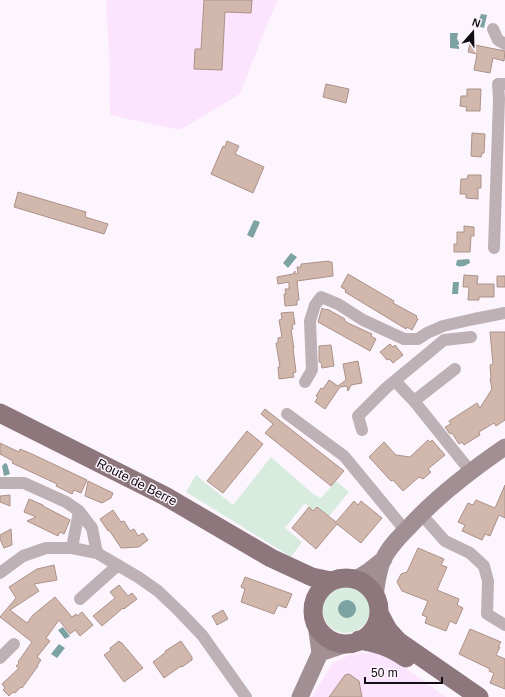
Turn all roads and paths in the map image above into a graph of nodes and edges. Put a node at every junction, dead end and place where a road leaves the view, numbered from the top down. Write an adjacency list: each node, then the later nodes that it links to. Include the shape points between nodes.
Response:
1 (492, 29): 2 (street, via 498,40)
2 (505, 44)
3 (505, 84): 4 (street, via 498,84)
4 (500, 187): 5 (street)
5 (494, 248)
6 (505, 313): 10 (street, via 443,326 418,338 404,339 321,297 315,305 310,321 312,370)
7 (471, 337): 9 (street, via 444,340)
8 (455, 369): 11 (street)
9 (395, 381): 11 (street); 14 (street, via 358,416)
10 (305, 382)
11 (414, 401): 16 (street)
12 (0, 413): 23 (main road, Route de Berre, via 165,496)
13 (286, 414): 20 (street, via 344,456)
14 (362, 430)
15 (505, 448): 16 (street)
16 (471, 472): 19 (street, via 450,487)
17 (0, 482): 18 (street, via 24,483)
18 (80, 511): 21 (street); 22 (street, via 92,528)
19 (421, 514): 20 (street); 33 (street, via 445,541 470,553 484,566 488,580 487,614)
20 (405, 530): 24 (street)
21 (72, 548): 22 (street); 26 (street, via 46,548 22,556)
22 (97, 554): 25 (street)
23 (270, 558): 28 (main road, Route de Berre, via 312,577); 30 (main road, Route de Berre, via 310,595)
24 (384, 559): 27 (street); 31 (street, via 378,575)
25 (118, 565): 29 (street); 39 (street, via 158,591 180,612 202,635)
26 (0, 573)
27 (356, 579): 28 (main road, via 343,578); 31 (main road, via 368,586)
28 (331, 581): 30 (main road, via 323,587)
29 (80, 599)
30 (314, 605): 32 (main road, via 313,615)
31 (377, 605): 34 (main road, via 376,624 369,634); 41 (main road, via 388,630 398,641)
32 (316, 624): 34 (main road, via 330,639 340,643); 36 (street)
33 (505, 625)
34 (355, 642): 36 (street); 40 (main road, via 384,645 395,650)
35 (14, 644): 37 (street)
36 (320, 653): 38 (street)
37 (0, 658)
38 (299, 696)
39 (246, 697)
40 (463, 697)
41 (479, 697)

